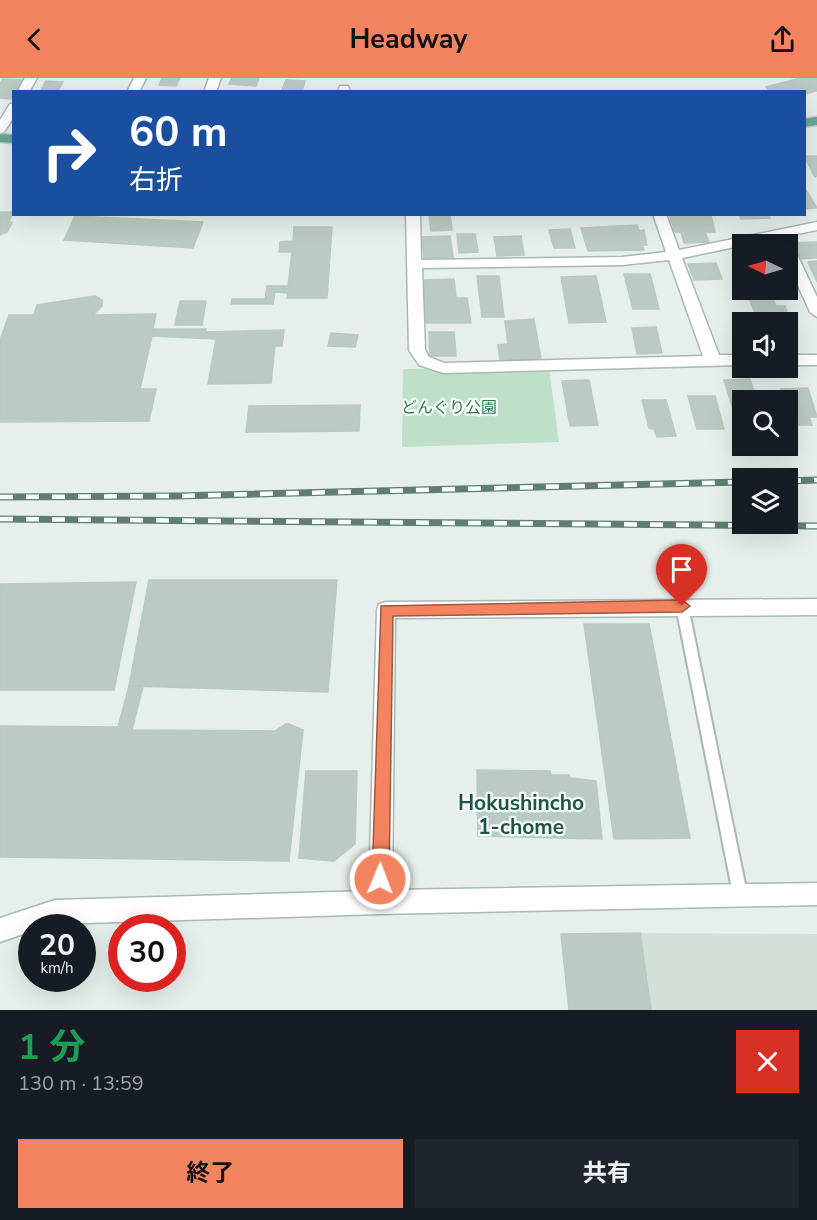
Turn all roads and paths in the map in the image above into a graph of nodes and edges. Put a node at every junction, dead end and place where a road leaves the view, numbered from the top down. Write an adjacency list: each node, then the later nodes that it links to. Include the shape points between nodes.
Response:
1 (12, 110): 2 (street)
2 (0, 129)
3 (413, 216): 9 (street)
4 (660, 216): 8 (street)
5 (817, 226): 6 (street)
6 (795, 234)
7 (732, 246): 8 (street)
8 (675, 255): 9 (street, via 622,261); 12 (street)
9 (414, 264): 12 (street, via 417,350 424,361 443,368)
10 (798, 271): 11 (street)
11 (817, 312)
12 (713, 360): 13 (street)
13 (732, 360)
14 (798, 360): 15 (street)
15 (817, 360)
16 (682, 606): 17 (street); 18 (lane); 20 (street, via 386,610)
17 (817, 607)
18 (740, 894): 19 (street); 20 (street)
19 (817, 894)
20 (380, 902): 21 (street, via 55,912)
21 (0, 930)

